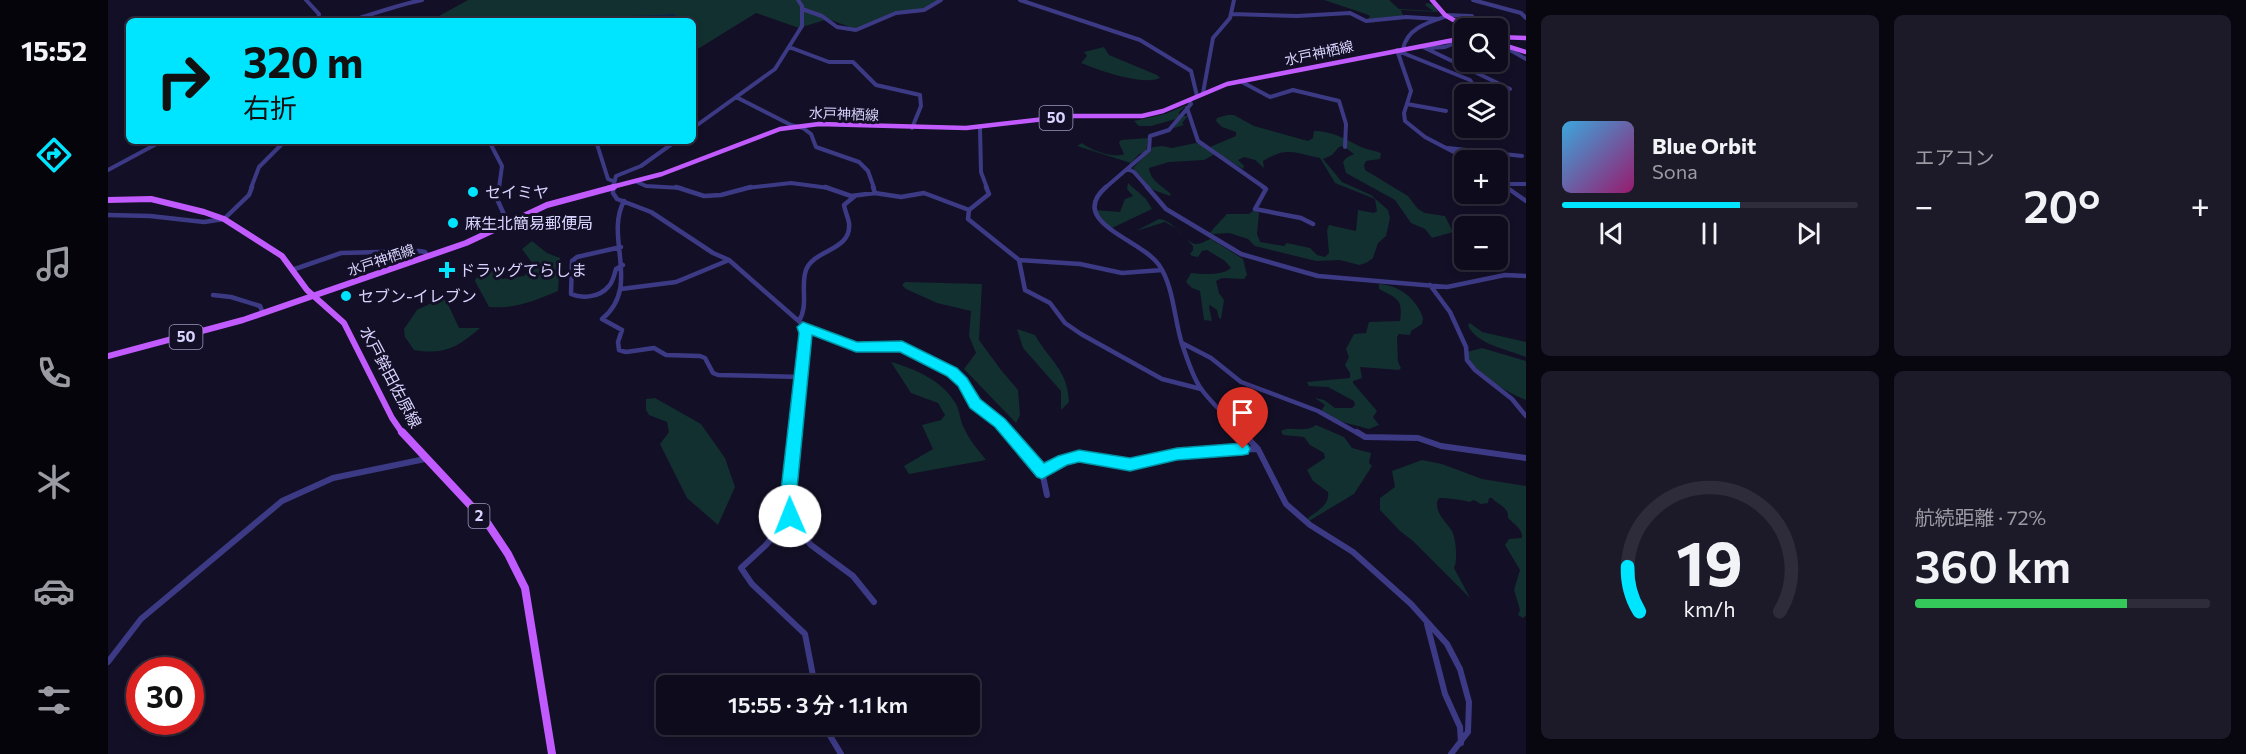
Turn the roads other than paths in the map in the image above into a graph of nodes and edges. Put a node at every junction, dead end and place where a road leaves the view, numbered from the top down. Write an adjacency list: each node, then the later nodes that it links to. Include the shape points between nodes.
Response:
1 (306, 0): 14 (street)
2 (422, 0): 15 (street)
3 (798, 0): 10 (street)
4 (941, 0): 10 (street, via 924,10 896,13 856,30 837,27)
5 (1020, 0): 32 (street, via 1154,46 1191,70)
6 (1228, 0): 9 (street)
7 (1432, 0): 12 (main road)
8 (1473, 0): 16 (street, via 1521,13)
9 (1234, 1): 11 (street)
10 (802, 9): 23 (street, via 802,26)
11 (1232, 14): 17 (street, via 1350,13 1366,21); 32 (street, via 1213,38)
12 (1446, 16): 13 (street); 17 (street); 18 (main road)
13 (1472, 16)
14 (318, 18)
15 (361, 18)
16 (1526, 18)
17 (1439, 19): 26 (street, via 1410,34)
18 (1454, 21)
19 (1508, 37): 20 (main road)
20 (1526, 38)
21 (1454, 39): 24 (main road, 水戸神栖線 / 50)
22 (1508, 46): 27 (main road)
23 (789, 47): 33 (street, via 770,74); 40 (street, via 829,62 854,62 876,85 920,95 921,106)
24 (1423, 47): 26 (main road, 水戸神栖線 / 50); 31 (street)
25 (1508, 48): 28 (street)
26 (1400, 50): 29 (main road, 水戸神栖線 / 50); 30 (street); 35 (street, via 1411,91)
27 (1526, 52)
28 (1526, 58)
29 (1240, 81): 32 (main road, 水戸神栖線 / 50); 47 (street, via 1270,97 1293,90 1339,101 1345,118)
30 (1473, 84)
31 (1510, 88)
32 (1200, 95): 34 (main road, 水戸神栖線 / 50)
33 (735, 97): 38 (street); 39 (street)
34 (1189, 100): 36 (street); 41 (main road, 水戸神栖線 / 50, via 1151,114 1071,116)
35 (1407, 104): 37 (street); 48 (street, via 1407,124)
36 (1187, 108): 51 (street, via 1171,129 1150,136 1149,150); 67 (street, via 1198,141 1266,189 1255,209)
37 (1446, 111)
38 (696, 126)
39 (795, 126): 40 (main road, 水戸神栖線 / 50); 53 (main road, 水戸神栖線 / 50, via 768,132 675,170); 58 (street, via 811,134 816,147 860,162 868,171)
40 (912, 128): 41 (main road, 水戸神栖線 / 50)
41 (980, 128): 63 (street, via 981,172 988,194)
42 (157, 144): 52 (street)
43 (282, 144): 65 (street, via 259,167 249,195)
44 (491, 144): 66 (street, via 502,166 497,199)
45 (597, 144): 54 (street)
46 (672, 144): 54 (street, via 641,166 617,175)
47 (1345, 147)
48 (1447, 148): 49 (street); 50 (street)
49 (1454, 152)
50 (1522, 156)
51 (1128, 169): 74 (street, via 1096,196 1094,215 1149,255); 76 (street, via 1166,209 1241,254 1318,276)
52 (108, 171)
53 (635, 181): 54 (main road, 水戸神栖線 / 50); 59 (street, via 646,186 677,187 704,196 791,183 822,186)
54 (612, 184): 61 (street, via 614,196); 66 (main road, 水戸神栖線 / 50, via 554,202)
55 (1508, 184): 56 (street)
56 (1526, 184)
57 (1508, 188): 62 (street)
58 (875, 194): 59 (street); 63 (street, via 928,194)
59 (855, 196): 81 (street, via 844,205 850,224 845,240 807,268 805,308)
60 (108, 200): 65 (main road, 水戸鉾田佐原線 / 2, via 159,201)
61 (624, 201): 68 (street, via 618,212); 70 (street, via 651,212)
62 (1526, 201)
63 (969, 210): 71 (street, via 968,219)
64 (108, 215): 65 (street, via 204,222)
65 (224, 219): 73 (main road, 水戸鉾田佐原線 / 2, via 282,256)
66 (508, 223): 69 (main road, 水戸神栖線 / 50)
67 (1313, 224)
68 (621, 247): 72 (street); 72 (street, via 573,259 571,294 578,298 604,291 611,285 618,267)
69 (428, 256): 73 (street, via 423,251 341,253); 79 (main road, 水戸神栖線 / 50)
70 (729, 260): 77 (street, via 676,282); 81 (street)
71 (1019, 260): 74 (street, via 1080,264 1122,273); 86 (street, via 1025,290 1050,303 1068,326 1162,378)
72 (623, 266): 77 (street)
73 (292, 270): 79 (main road, 水戸鉾田佐原線 / 2)
74 (1162, 270): 83 (street)
75 (1526, 276): 76 (street, via 1499,274 1463,286)
76 (1430, 285): 87 (street, via 1450,312 1466,347 1467,360)
77 (621, 289): 85 (street, via 616,305 602,319 622,330 619,350 654,348 666,356 700,356 718,375)
78 (213, 295): 80 (street, via 227,294 260,306)
79 (313, 296): 80 (main road, 水戸神栖線 / 50); 90 (main road, 水戸鉾田佐原線 / 2, via 344,323 392,417)
80 (263, 313): 84 (main road, 水戸神栖線 / 50)
81 (799, 321): 82 (street)
82 (803, 327): 85 (street); 91 (street, via 856,347 902,346 952,372 963,382 975,404 1000,423)
83 (1182, 343): 86 (street); 89 (street, via 1211,358 1241,382 1318,411 1365,437 1418,438 1441,446)
84 (108, 356)
85 (801, 376): 93 (street, via 788,499)
86 (1201, 389): 88 (street)
87 (1526, 416)
88 (1258, 449): 91 (street, via 1197,451 1130,465 1079,456); 95 (street, via 1278,493 1291,511 1353,552)
89 (1526, 458)
90 (425, 459): 96 (street, via 349,473 282,501 141,619); 100 (main road, 水戸鉾田佐原線 / 2, via 488,524 525,588)
91 (1042, 472): 92 (street)
92 (1047, 495)
93 (790, 516): 94 (street, via 804,539 853,577); 97 (street, via 741,568 752,584 805,634)
94 (874, 602)
95 (1425, 620): 99 (street, via 1445,694 1460,727); 99 (street, via 1448,644 1460,669 1470,723)
96 (108, 662)
97 (813, 675)
98 (830, 735): 101 (street)
99 (1461, 743): 102 (street)
100 (552, 754)
101 (841, 754)
102 (1451, 754)

